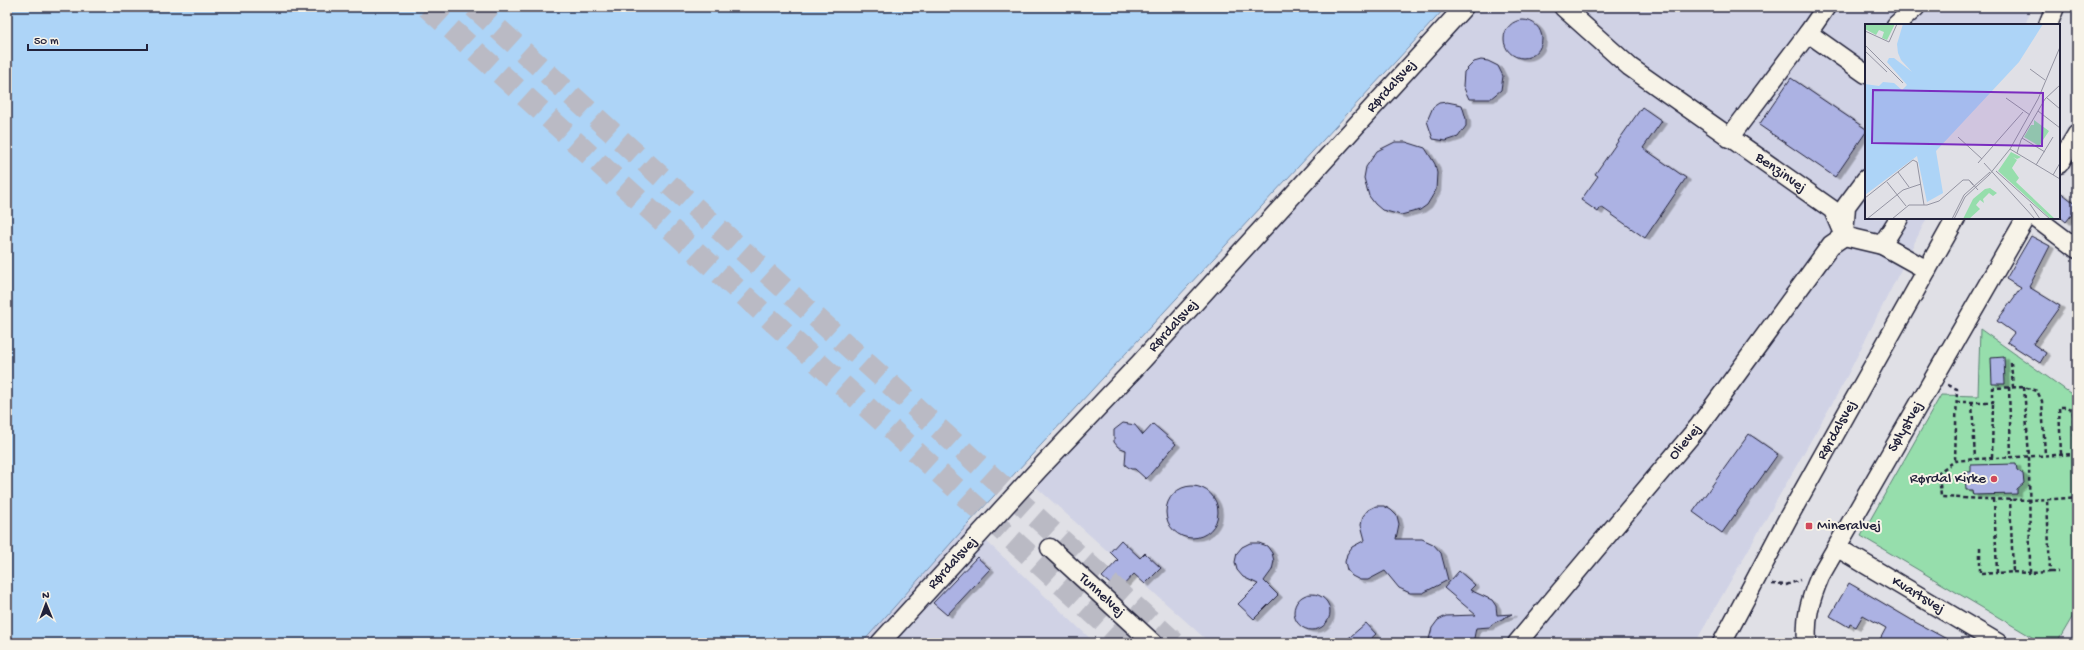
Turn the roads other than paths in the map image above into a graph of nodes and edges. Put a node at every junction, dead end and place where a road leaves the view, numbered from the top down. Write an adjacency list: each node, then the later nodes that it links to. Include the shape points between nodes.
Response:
1 (1464, 7): 24 (street, Rørdalsvej, via 1138,365)
2 (1563, 7): 11 (street, Benzinvej, via 1630,68)
3 (1826, 7): 8 (street)
4 (1916, 7): 6 (street)
5 (2055, 7): 7 (street)
6 (1897, 24)
7 (2048, 24)
8 (1808, 33): 9 (street); 11 (street)
9 (1865, 72)
10 (2077, 134): 12 (street)
11 (1729, 138): 18 (street, Benzinvej, via 1832,210)
12 (2060, 162)
13 (1865, 181): 18 (street, via 1846,206)
14 (1898, 219): 19 (street)
15 (1955, 219): 21 (street, Rørdalsvej)
16 (2025, 219): 23 (street, Sølystvej)
17 (2037, 219): 20 (street)
18 (1844, 236): 19 (street); 26 (street, Olievej, via 1830,245 1699,426)
19 (1882, 245): 21 (street)
20 (2077, 249)
21 (1927, 270): 27 (street, Rørdalsvej, via 1791,512)
22 (1050, 548): 25 (street, Tunnelvej)
23 (1838, 548): 28 (street, Sølystvej, via 1820,576 1810,598 1805,624); 29 (street, Kvartsvej)
24 (880, 643)
25 (1153, 643)
26 (1517, 643)
27 (1722, 643)
28 (1807, 643)
29 (1998, 643)

